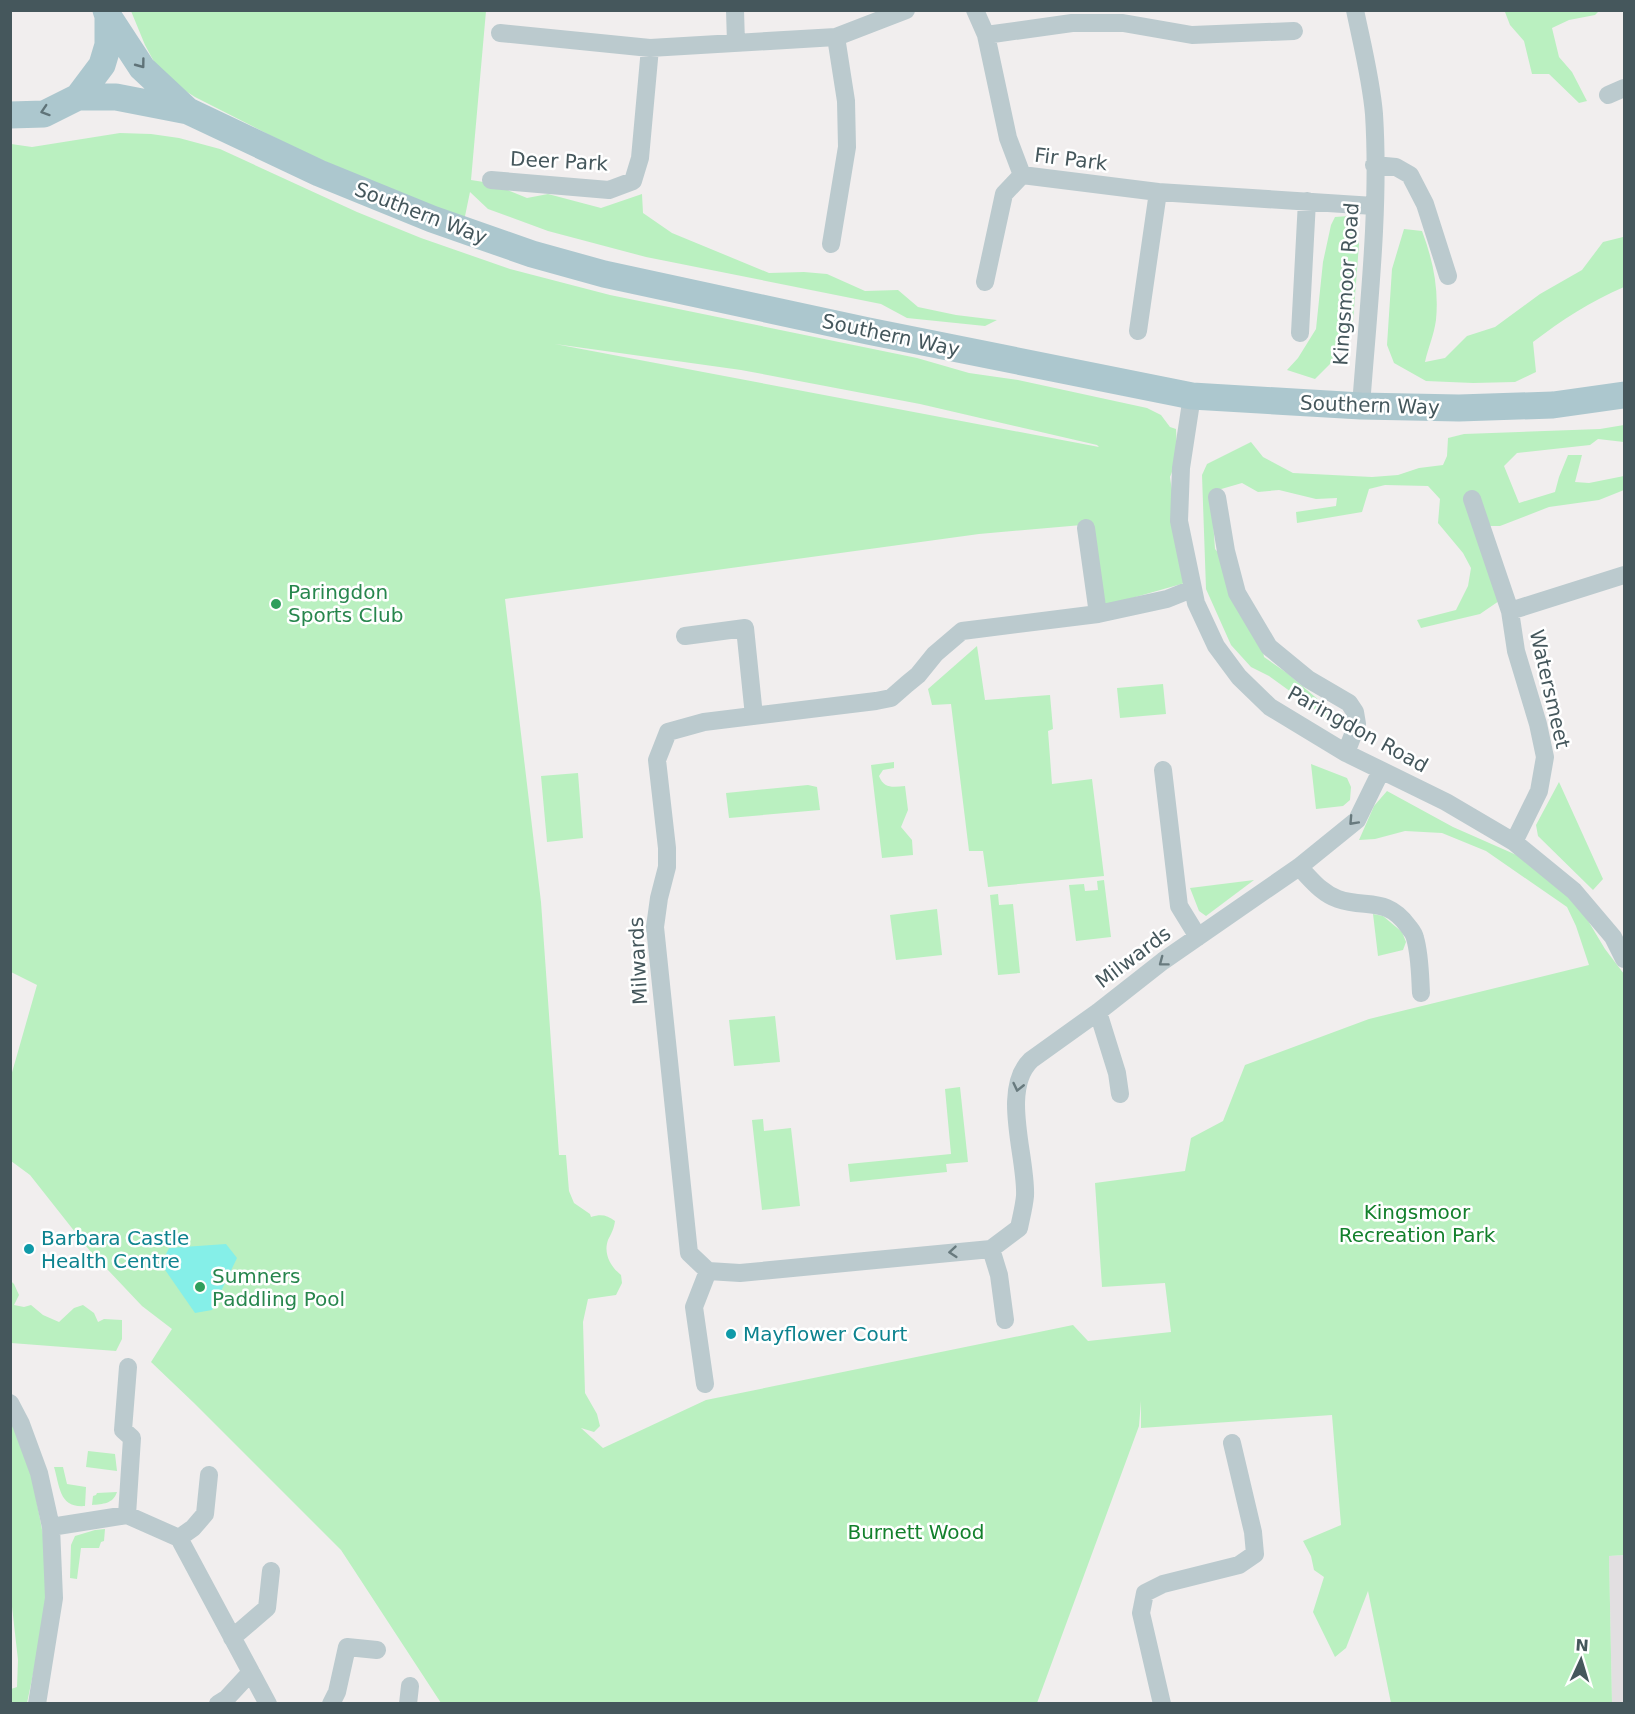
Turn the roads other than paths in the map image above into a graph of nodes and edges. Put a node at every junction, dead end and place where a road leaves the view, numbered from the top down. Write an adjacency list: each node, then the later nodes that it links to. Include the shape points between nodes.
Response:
1 (735, 10): 11 (street)
2 (906, 10): 10 (street)
3 (975, 10): 9 (street)
4 (1355, 10): 16 (street, Kingsmoor Road, via 1374,113)
5 (107, 13): 13 (main road, via 108,45 102,65); 14 (main road, Southern Way, one-way to 14, via 142,69)
6 (1122, 16): 7 (street, via 1192,35); 9 (street)
7 (1294, 31)
8 (500, 33): 12 (street)
9 (986, 35): 17 (street, via 1008,138)
10 (836, 37): 11 (street); 22 (street, via 846,101 847,147)
11 (736, 43): 12 (street)
12 (650, 48): 18 (street, Deer Park, via 640,158 633,181 609,190)
13 (78, 97): 14 (main road, Southern Way, via 116,97); 15 (main road, one-way to 15, via 44,114)
14 (188, 111): 28 (main road, Southern Way, via 329,177 532,254 616,277)
15 (10, 115)
16 (1374, 165): 21 (street, Kingsmoor Road); 23 (street, via 1396,166 1410,176 1425,204)
17 (1022, 175): 19 (street, Fir Park); 24 (street, Fir Park, via 1004,194)
18 (491, 180)
19 (1158, 192): 20 (street, Fir Park); 25 (street)
20 (1307, 201): 21 (street, Fir Park); 26 (street)
21 (1374, 206): 29 (street, Kingsmoor Road)
22 (831, 243)
23 (1448, 276)
24 (985, 282)
25 (1138, 332)
26 (1300, 333)
27 (1624, 395): 29 (main road, Southern Way, via 1553,405)
28 (1192, 396): 29 (main road, Southern Way); 34 (street, Paringdon Road, via 1181,468 1179,520)
29 (1361, 406)
30 (1217, 497): 39 (street, via 1237,593 1269,646 1308,679 1349,703 1355,712 1357,724)
31 (1472, 499): 35 (street, Watersmeet)
32 (1086, 528): 36 (street)
33 (1624, 576): 35 (street, Watersmeet)
34 (1192, 590): 36 (street, Milwards); 39 (street, Paringdon Road, via 1216,646 1239,677 1270,706)
35 (1510, 611): 42 (street, Watersmeet, via 1516,651 1545,757 1539,791)
36 (1098, 614): 38 (street, Milwards, via 962,631 891,698)
37 (685, 636): 38 (street, via 745,628)
38 (754, 716): 50 (street, Milwards, via 704,722 668,732 657,760 667,867 654,927 656,948 689,1253)
39 (1346, 753): 41 (street, Paringdon Road)
40 (1163, 770): 44 (street, Milwards, via 1179,906)
41 (1381, 771): 42 (street, Paringdon Road, via 1446,802); 43 (street, Milwards, one-way to 43, via 1357,820)
42 (1514, 842): 45 (street, Paringdon Road, via 1574,891 1613,937)
43 (1299, 867): 44 (street, Milwards); 46 (street, via 1320,889 1338,898 1385,906 1403,919 1415,935)
44 (1197, 937): 47 (street, Milwards, one-way to 47)
45 (1624, 959)
46 (1421, 993)
47 (1098, 1012): 48 (street); 49 (street, Milwards, one-way to 49, via 1023,1068 1015,1101 1025,1196 1019,1228)
48 (1120, 1094)
49 (991, 1249): 50 (street, one-way to 50, via 740,1273); 51 (street)
50 (708, 1271): 53 (street, via 694,1307)
51 (1005, 1320)
52 (128, 1367): 57 (street, via 123,1430 132,1438)
53 (705, 1384)
54 (10, 1403): 58 (street, via 39,1473)
55 (1232, 1443): 68 (street, via 1255,1554 1239,1565 1163,1584 1144,1593 1141,1613)
56 (209, 1475): 59 (street, via 205,1514)
57 (127, 1515): 58 (street); 59 (street)
58 (51, 1527): 64 (street, via 54,1598)
59 (179, 1539): 61 (street)
60 (271, 1571): 61 (street, via 267,1608)
61 (232, 1638): 63 (street)
62 (377, 1650): 67 (street, via 347,1647)
63 (251, 1672): 65 (street); 66 (street)
64 (37, 1704)
65 (218, 1704)
66 (268, 1704)
67 (331, 1704)
68 (1162, 1704)

